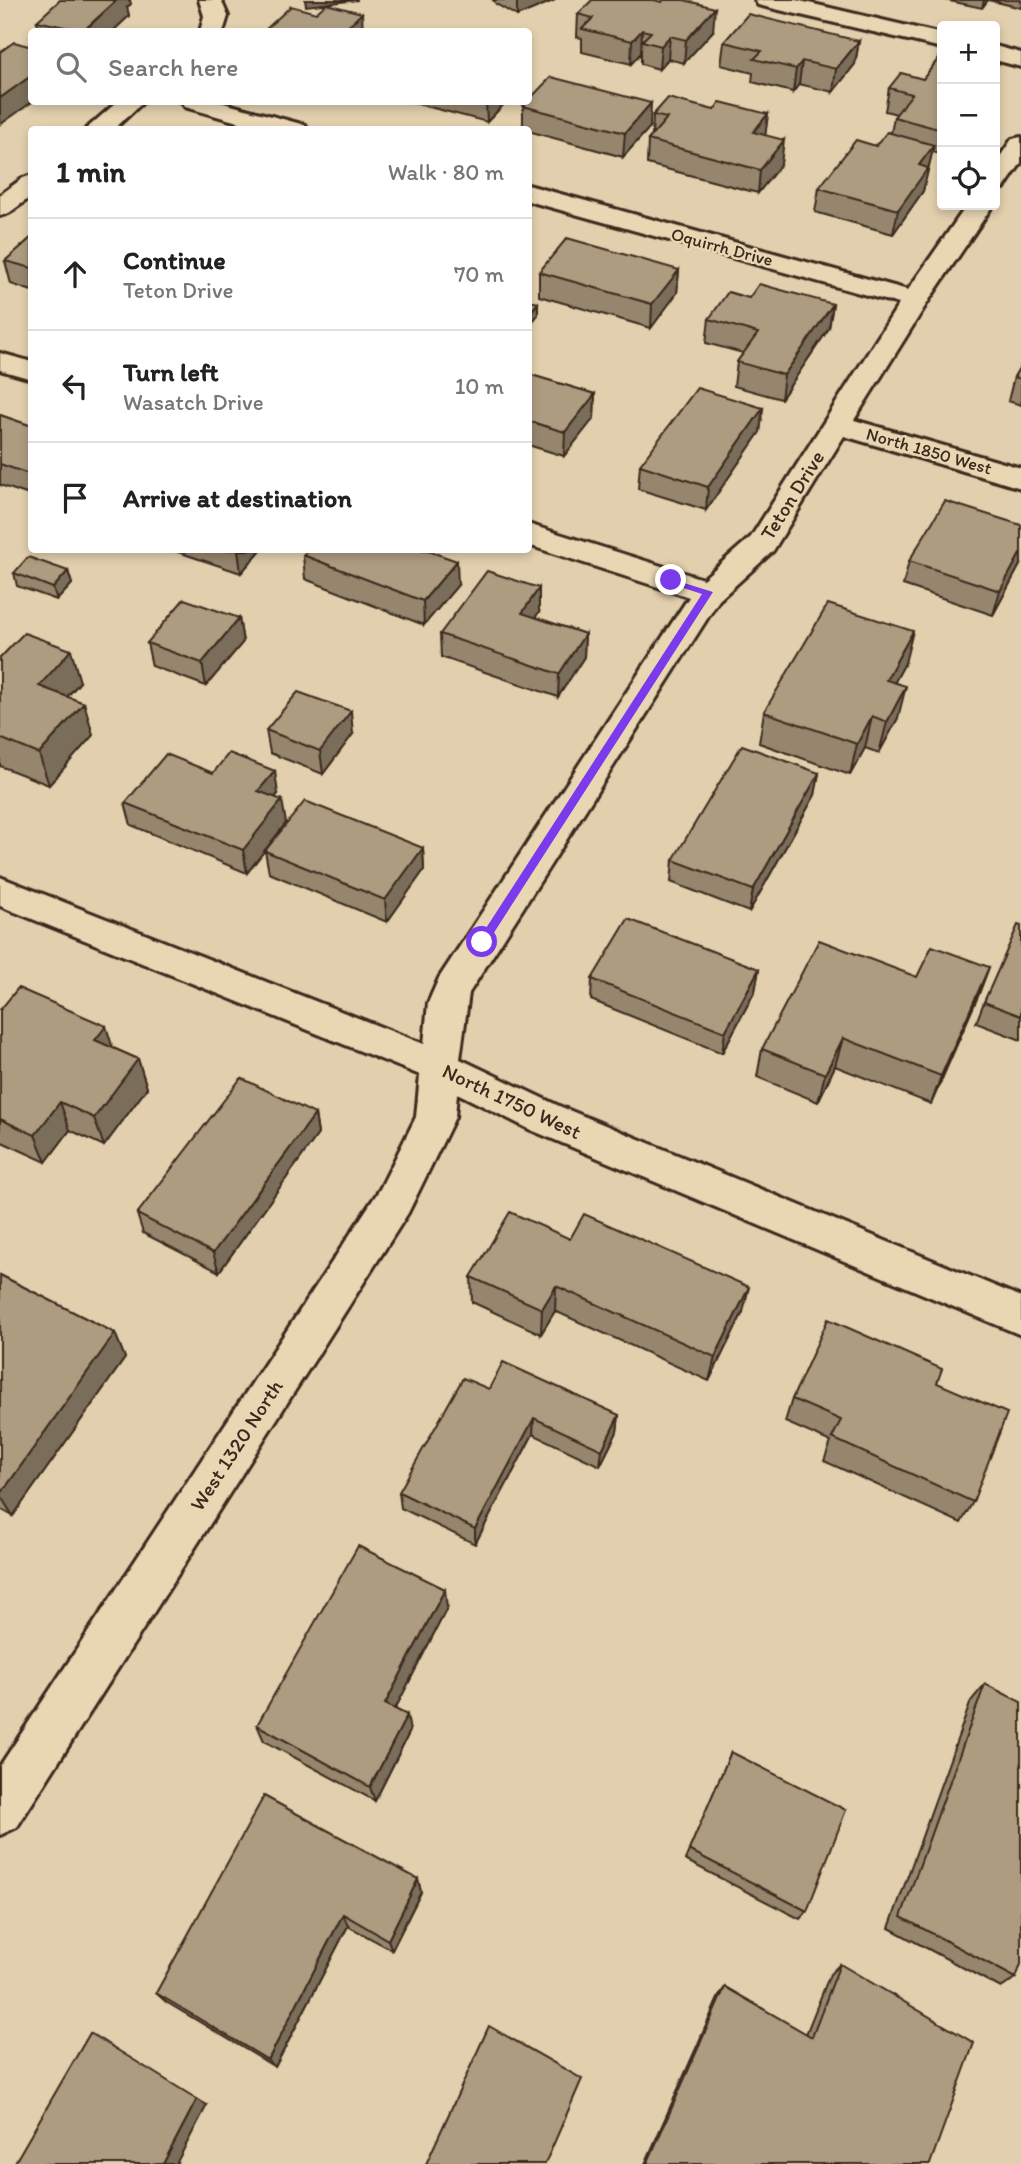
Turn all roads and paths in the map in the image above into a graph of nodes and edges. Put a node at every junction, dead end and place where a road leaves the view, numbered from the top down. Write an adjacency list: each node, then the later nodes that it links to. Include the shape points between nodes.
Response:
1 (210, 0): 3 (street, via 216,16)
2 (766, 0): 4 (street)
3 (212, 28)
4 (937, 40)
5 (1000, 54): 6 (street)
6 (1021, 60)
7 (127, 105): 9 (street)
8 (205, 105): 10 (street)
9 (102, 126)
10 (281, 126)
11 (1021, 144): 12 (street)
12 (1000, 176)
13 (28, 186): 15 (street)
14 (532, 195): 17 (street, Oquirrh Drive)
15 (0, 208)
16 (977, 210): 17 (street, Teton Drive)
17 (915, 300): 20 (street, Teton Drive)
18 (0, 361): 19 (street)
19 (28, 370)
20 (836, 424): 21 (street, North 1850 West); 23 (street, Teton Drive, via 762,544)
21 (1021, 478)
22 (532, 535): 23 (street)
23 (708, 592): 25 (street, Teton Drive, via 453,989 447,1003)
24 (0, 891): 25 (street, North 1750 West)
25 (441, 1067): 26 (street, North 1750 West, via 545,1118); 27 (street, West 1320 North, via 435,1117 394,1201)
26 (1021, 1316)
27 (0, 1810)

